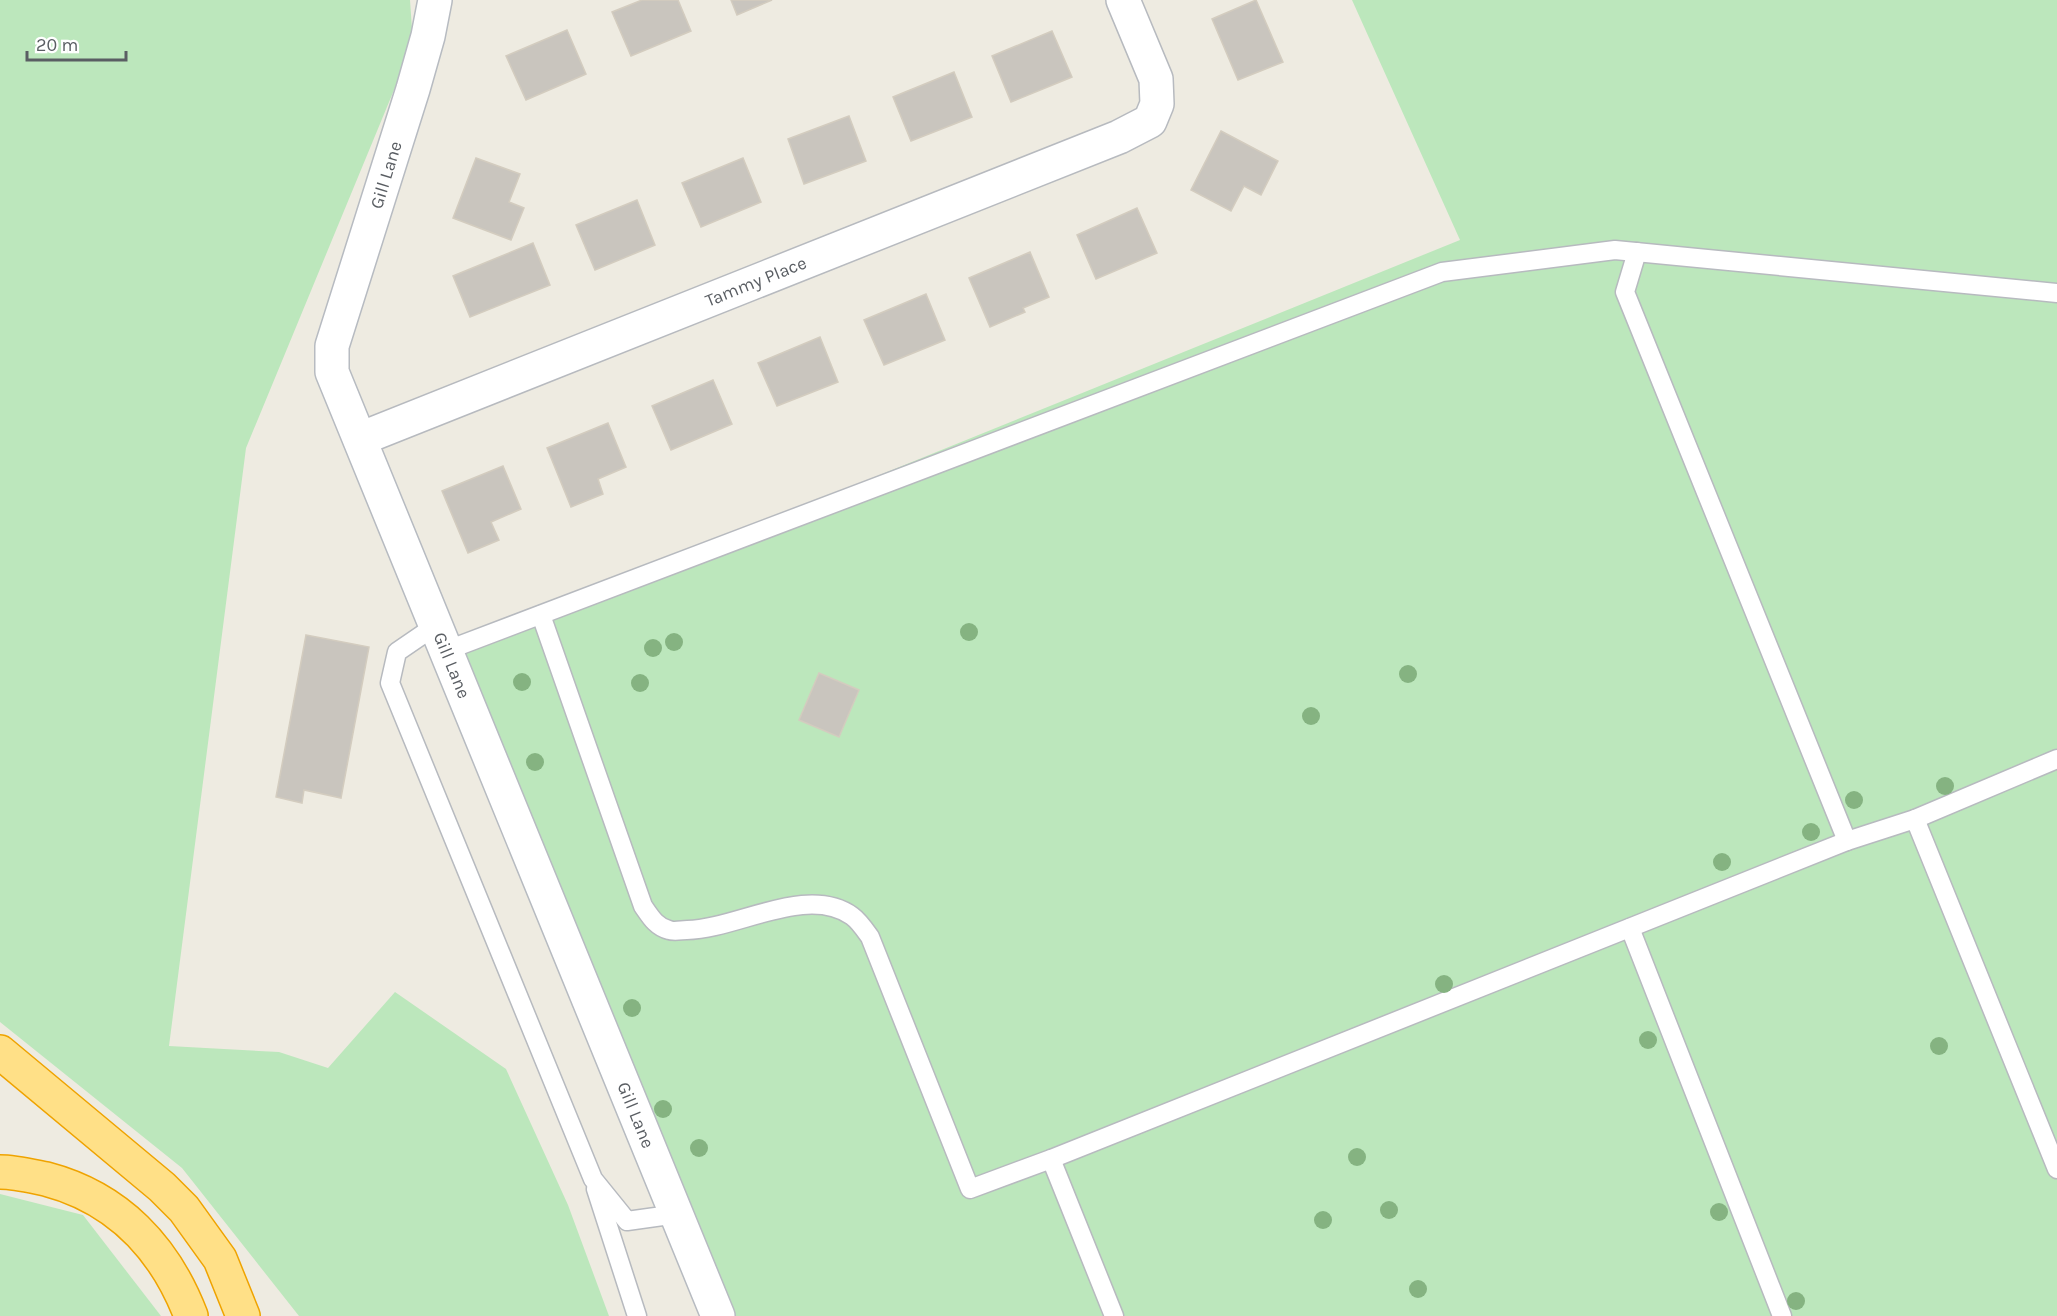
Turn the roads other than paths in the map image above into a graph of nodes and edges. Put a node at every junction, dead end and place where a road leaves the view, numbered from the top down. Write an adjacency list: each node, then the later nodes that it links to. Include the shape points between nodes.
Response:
1 (1123, 0): 5 (street, Tammy Place, via 1156,79 1157,104 1150,121 1119,137)
2 (437, 1): 5 (street, Gill Lane, via 332,346 332,372)
3 (1637, 252): 4 (lane); 6 (lane, via 1615,250 1442,272); 10 (lane, via 1625,292)
4 (2057, 293)
5 (360, 439): 7 (street, Gill Lane)
6 (541, 615): 7 (lane); 13 (lane, via 643,906 654,922 669,930 699,930 796,905 836,908 853,917 870,937 970,1189)
7 (440, 639): 16 (lane, via 397,652 390,683); 17 (street, Gill Lane)
8 (2057, 759): 9 (lane)
9 (1915, 819): 10 (lane); 14 (lane)
10 (1847, 841): 11 (lane)
11 (1630, 928): 13 (lane); 23 (lane)
12 (0, 1052): 19 (highway, via 184,1209 220,1259)
13 (1051, 1159): 22 (lane)
14 (2057, 1169)
15 (0, 1172): 18 (highway, via 62,1183 110,1207 153,1246 170,1270)
16 (593, 1179): 17 (lane, via 627,1221); 20 (lane)
17 (676, 1214): 21 (street, Gill Lane)
18 (191, 1316)
19 (243, 1316)
20 (637, 1316)
21 (718, 1316)
22 (1114, 1316)
23 (1782, 1316)

